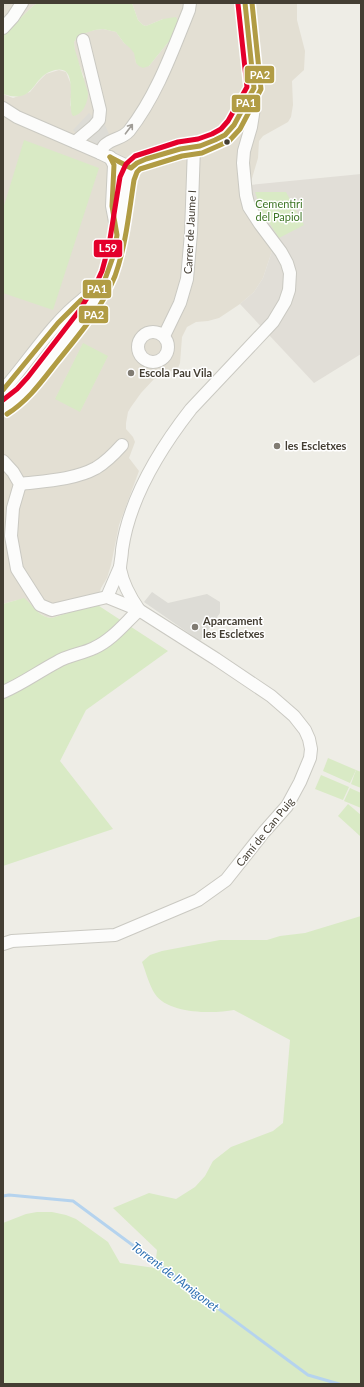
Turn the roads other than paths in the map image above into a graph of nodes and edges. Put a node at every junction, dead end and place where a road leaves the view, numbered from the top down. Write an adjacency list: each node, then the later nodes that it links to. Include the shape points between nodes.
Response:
1 (22, 3): 4 (street, via 14,17)
2 (190, 3): 10 (street, one-way to 2, via 105,145 120,139 128,132 153,94)
3 (245, 3): 6 (street)
4 (3, 28)
5 (83, 40): 8 (street, via 100,110 99,120)
6 (254, 88): 9 (street, via 234,125 225,135); 20 (street, via 253,117 243,157 246,196 249,207 287,262 290,273 289,290 273,322 191,409 151,469 124,534)
7 (3, 108): 8 (street, via 17,117)
8 (75, 142): 10 (street)
9 (194, 147): 11 (street, via 137,162); 14 (street, Carrer de Jaume I, via 187,279 180,303)
10 (105, 155): 11 (street); 12 (street, via 114,165 112,206)
11 (131, 168): 12 (street)
12 (117, 235): 13 (street)
13 (104, 285): 15 (street, via 81,300 58,323); 16 (street, via 44,367 15,401)
14 (164, 336)
15 (3, 390)
16 (3, 408)
17 (122, 445): 19 (street, via 111,458 96,468 72,476)
18 (3, 461): 19 (street)
19 (20, 484): 21 (street, via 13,508 12,536 17,569 40,605 52,610)
20 (120, 567): 21 (street); 22 (street, via 125,587)
21 (106, 597): 22 (street, Camí de Can Puig)
22 (139, 610): 23 (street, via 99,646 58,661); 24 (street, Camí de Can Puig, via 243,676 284,706 300,722 309,739 311,749 306,769 293,798 226,880 198,900 115,934)
23 (3, 692)
24 (3, 944)

